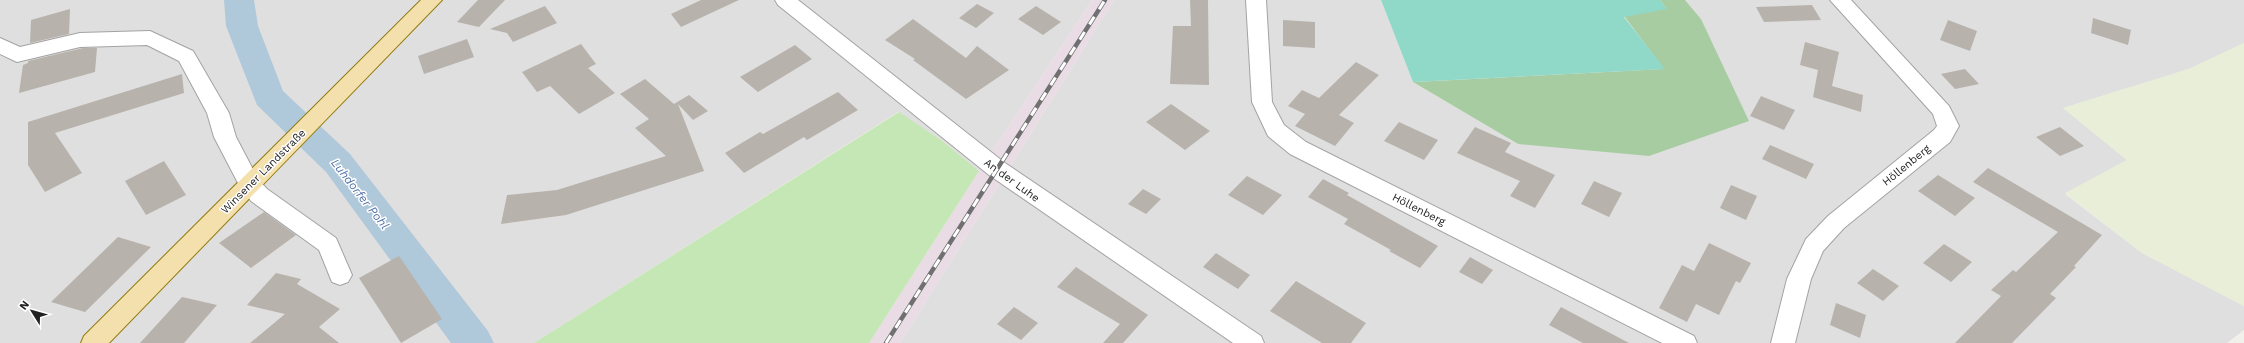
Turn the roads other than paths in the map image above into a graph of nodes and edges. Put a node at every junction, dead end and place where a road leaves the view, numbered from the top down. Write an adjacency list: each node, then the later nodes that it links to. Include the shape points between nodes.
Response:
1 (432, 0): 6 (main road, Winsener Landstraße)
2 (785, 0): 9 (street, An der Luhe, via 997,170)
3 (1256, 0): 10 (street, Höllenberg, via 1262,102 1276,130 1298,148)
4 (1840, 0): 11 (street, Höllenberg, via 1942,111 1948,126 1942,136 1836,222 1814,246 1799,279)
5 (0, 45): 6 (street, via 17,55 80,40 150,38 186,56 218,113 225,137)
6 (250, 185): 7 (street, via 328,244); 8 (main road, Winsener Landstraße)
7 (340, 275)
8 (93, 343)
9 (1252, 343)
10 (1685, 343)
11 (1783, 343)

